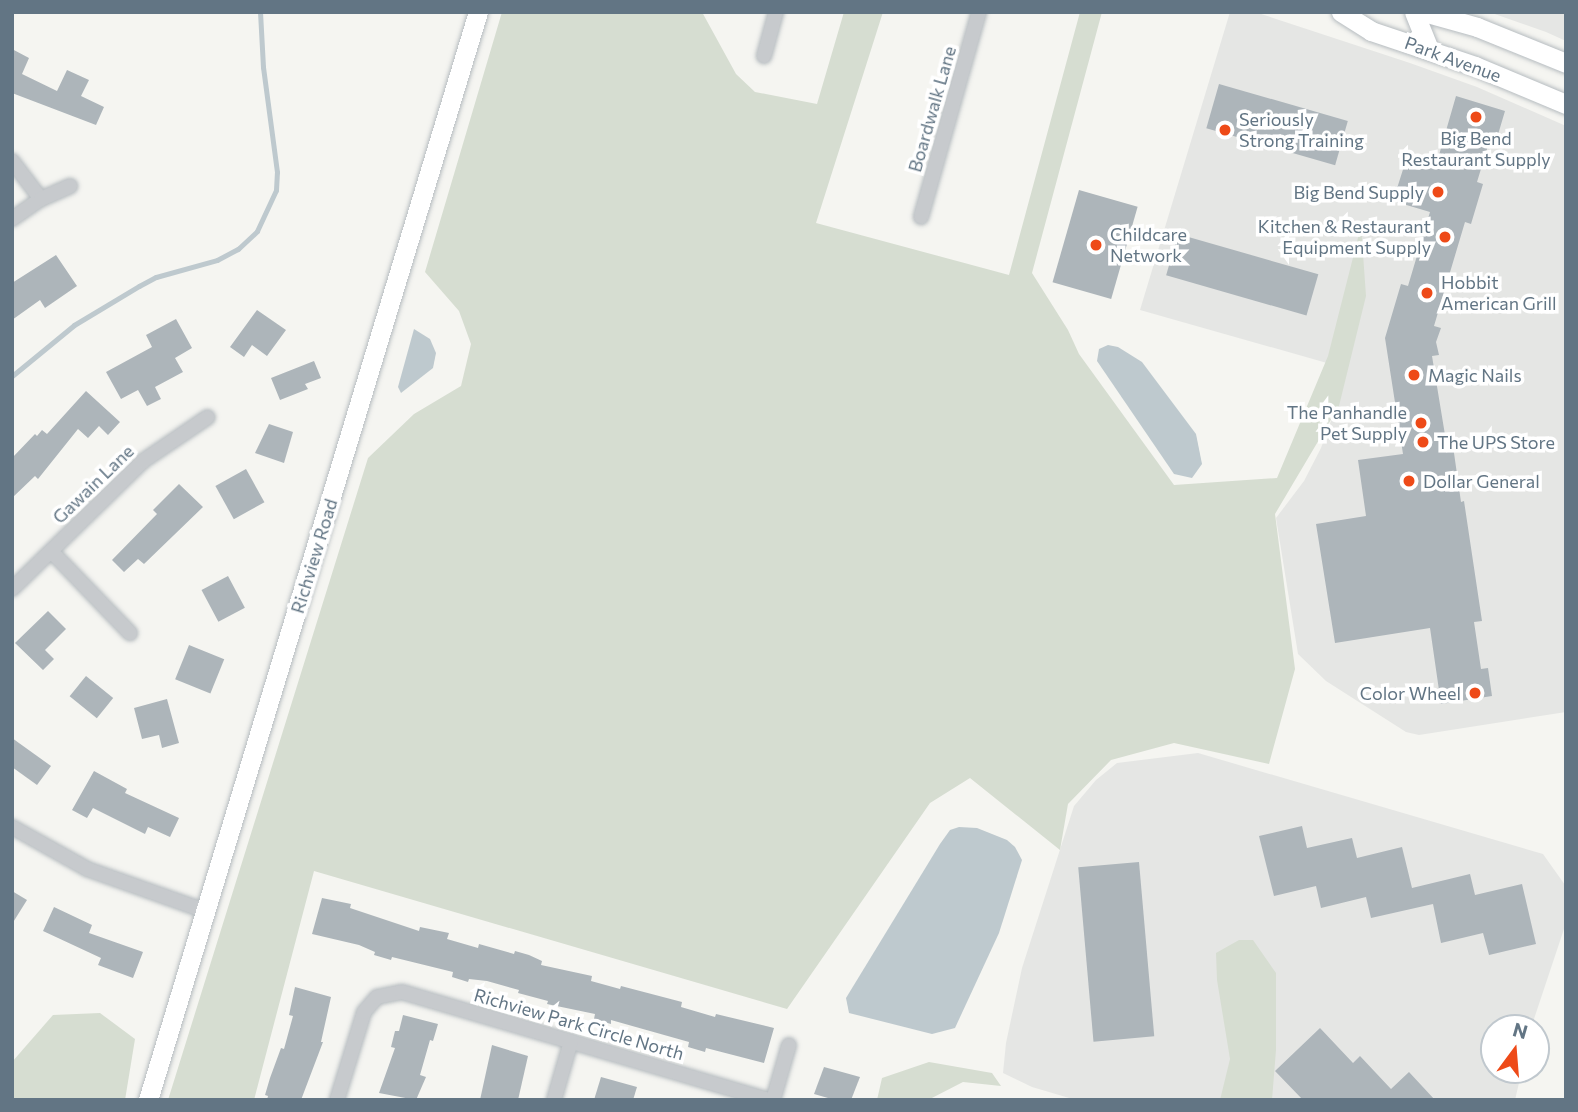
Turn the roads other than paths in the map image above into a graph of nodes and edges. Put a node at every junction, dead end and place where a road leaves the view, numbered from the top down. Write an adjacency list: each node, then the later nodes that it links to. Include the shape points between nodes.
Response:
1 (478, 12): 21 (street, Richview Road)
2 (776, 12): 8 (street)
3 (979, 12): 14 (street, Boardwalk Lane)
4 (1341, 12): 7 (street, Park Avenue, via 1371,31)
5 (1414, 12): 7 (street)
6 (1424, 12): 9 (street, Park Avenue, via 1477,27)
7 (1429, 49): 10 (street, Park Avenue)
8 (764, 56)
9 (1566, 63)
10 (1566, 104)
11 (12, 161): 13 (street)
12 (70, 186): 13 (street)
13 (41, 199): 15 (street)
14 (921, 217)
15 (12, 219)
16 (208, 418): 17 (street, Gawain Lane, via 143,461)
17 (51, 551): 18 (street, Gawain Lane); 19 (street)
18 (12, 589)
19 (130, 633)
20 (12, 827): 21 (street, via 87,869)
21 (204, 910): 24 (street, Richview Road)
22 (571, 1041): 25 (street, Richview Park Circle North, via 402,992 377,997 364,1012); 26 (street); 27 (street, Richview Park Circle North)
23 (789, 1045): 27 (street)
24 (148, 1100)
25 (337, 1100)
26 (554, 1100)
27 (771, 1100)

